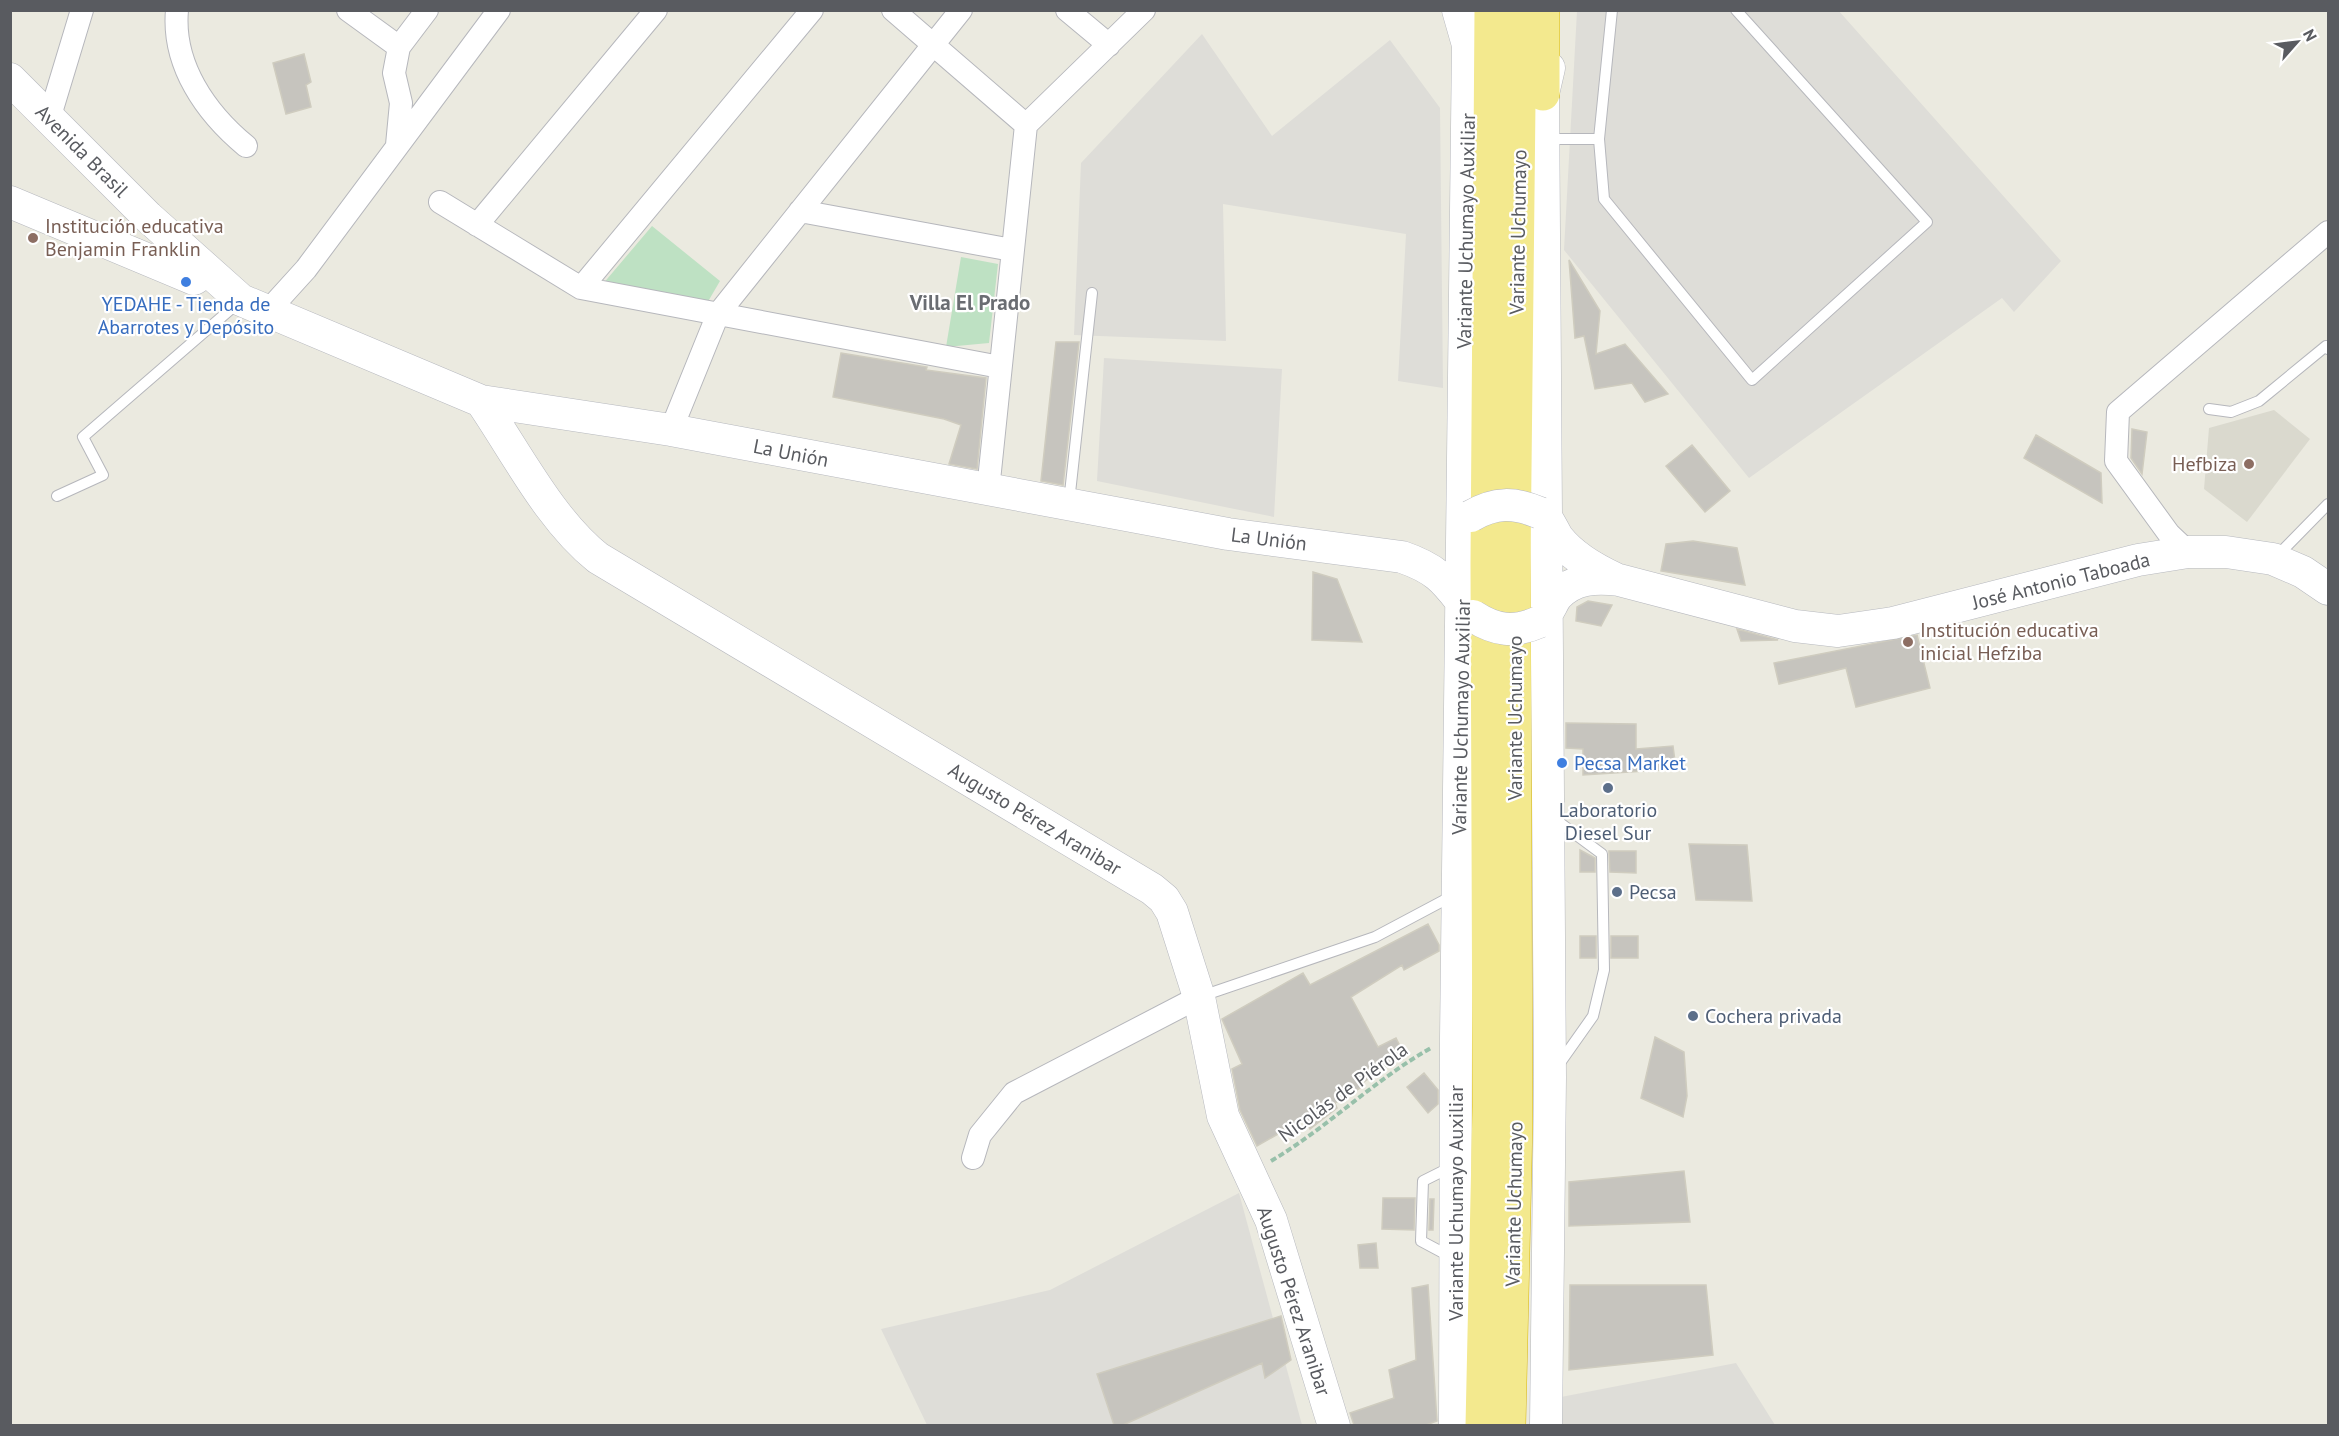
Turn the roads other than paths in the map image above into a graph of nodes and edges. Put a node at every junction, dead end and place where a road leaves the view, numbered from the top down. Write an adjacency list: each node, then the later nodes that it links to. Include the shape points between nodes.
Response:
1 (82, 10): 26 (street)
2 (177, 10): 30 (street, via 180,50 192,84 221,125)
3 (348, 10): 23 (street)
4 (427, 10): 23 (street)
5 (499, 10): 31 (street)
6 (656, 10): 35 (street)
7 (812, 10): 39 (street)
8 (893, 10): 20 (street)
9 (961, 10): 20 (street)
10 (1067, 10): 21 (street)
11 (1144, 10): 21 (street)
12 (1458, 10): 22 (main road, Variante Uchumayo Auxiliar)
13 (1468, 10): 22 (highway)
14 (1491, 10): 68 (highway, Variante Uchumayo, via 1489,1106)
15 (1520, 10): 69 (highway, Variante Uchumayo, via 1514,562 1516,1123)
16 (1543, 10): 25 (highway)
17 (1558, 10): 25 (main road)
18 (1612, 10): 29 (lane)
19 (1736, 10): 29 (lane, via 1927,222 1752,380 1604,200)
20 (932, 44): 27 (street); 34 (street)
21 (1109, 45): 27 (street)
22 (1468, 45): 53 (main road, Variante Uchumayo Auxiliar)
23 (399, 47): 31 (street, via 394,73 401,103)
24 (10, 79): 26 (main road, Avenida Brasil)
25 (1543, 94): 28 (main road)
26 (49, 118): 38 (main road, Avenida Brasil)
27 (1026, 125): 37 (street)
28 (1544, 138): 29 (lane); 52 (main road)
29 (1599, 139)
30 (246, 146)
31 (397, 147): 41 (street, via 306,269)
32 (10, 202): 38 (main road, via 194,279)
33 (440, 202): 35 (street)
34 (800, 211): 37 (street); 42 (street)
35 (477, 225): 39 (street)
36 (2328, 232): 54 (street, via 2118,412 2116,461 2169,534)
37 (1012, 250): 44 (street)
38 (206, 271): 41 (main road, La Unión)
39 (581, 288): 42 (street)
40 (1092, 293): 51 (lane)
41 (254, 306): 45 (main road, La Unión); 49 (lane, via 83,437 103,475)
42 (718, 314): 44 (street); 47 (street)
43 (2328, 349): 46 (lane, via 2326,346 2259,401 2231,412)
44 (1000, 366): 48 (street)
45 (481, 401): 47 (main road, La Unión); 63 (main road, Augusto Pérez Aranibar, via 561,521 598,558 1152,889 1172,912)
46 (2209, 409)
47 (671, 430): 48 (main road, La Unión)
48 (988, 490): 51 (main road, La Unión)
49 (57, 496)
50 (2328, 504): 56 (lane)
51 (1068, 505): 55 (main road, La Unión, via 1228,534)
52 (1543, 514): 53 (main road, bridge, via 1523,505 1505,504 1487,507); 57 (main road, José Antonio Taboada, via 1575,556); 60 (main road)
53 (1467, 518): 55 (main road, La Unión, via 1433,548); 59 (main road, Variante Uchumayo Auxiliar)
54 (2188, 552): 56 (main road, José Antonio Taboada, via 2226,552); 57 (main road, José Antonio Taboada, via 2138,560 1893,623 1838,631 1795,627)
55 (1402, 557): 59 (main road, La Unión, via 1426,565 1447,581)
56 (2273, 559): 58 (main road, José Antonio Taboada, via 2303,572)
57 (1619, 580): 60 (main road, José Antonio Taboada, via 1597,577 1575,583 1557,597)
58 (2328, 590)
59 (1468, 610): 60 (main road, bridge, via 1488,626 1505,630 1523,629); 62 (main road, Variante Uchumayo Auxiliar)
60 (1542, 619): 61 (main road)
61 (1547, 813): 64 (main road); 64 (lane, via 1602,854 1605,970 1593,1016)
62 (1459, 892): 63 (lane, via 1375,937); 67 (main road, Variante Uchumayo Auxiliar)
63 (1199, 997): 65 (street, via 1014,1093 980,1135); 66 (main road, Augusto Pérez Aranibar, via 1223,1116 1271,1220)
64 (1550, 1077): 70 (main road)
65 (973, 1158)
66 (1334, 1425)
67 (1455, 1425)
68 (1482, 1425)
69 (1509, 1425)
70 (1546, 1425)

